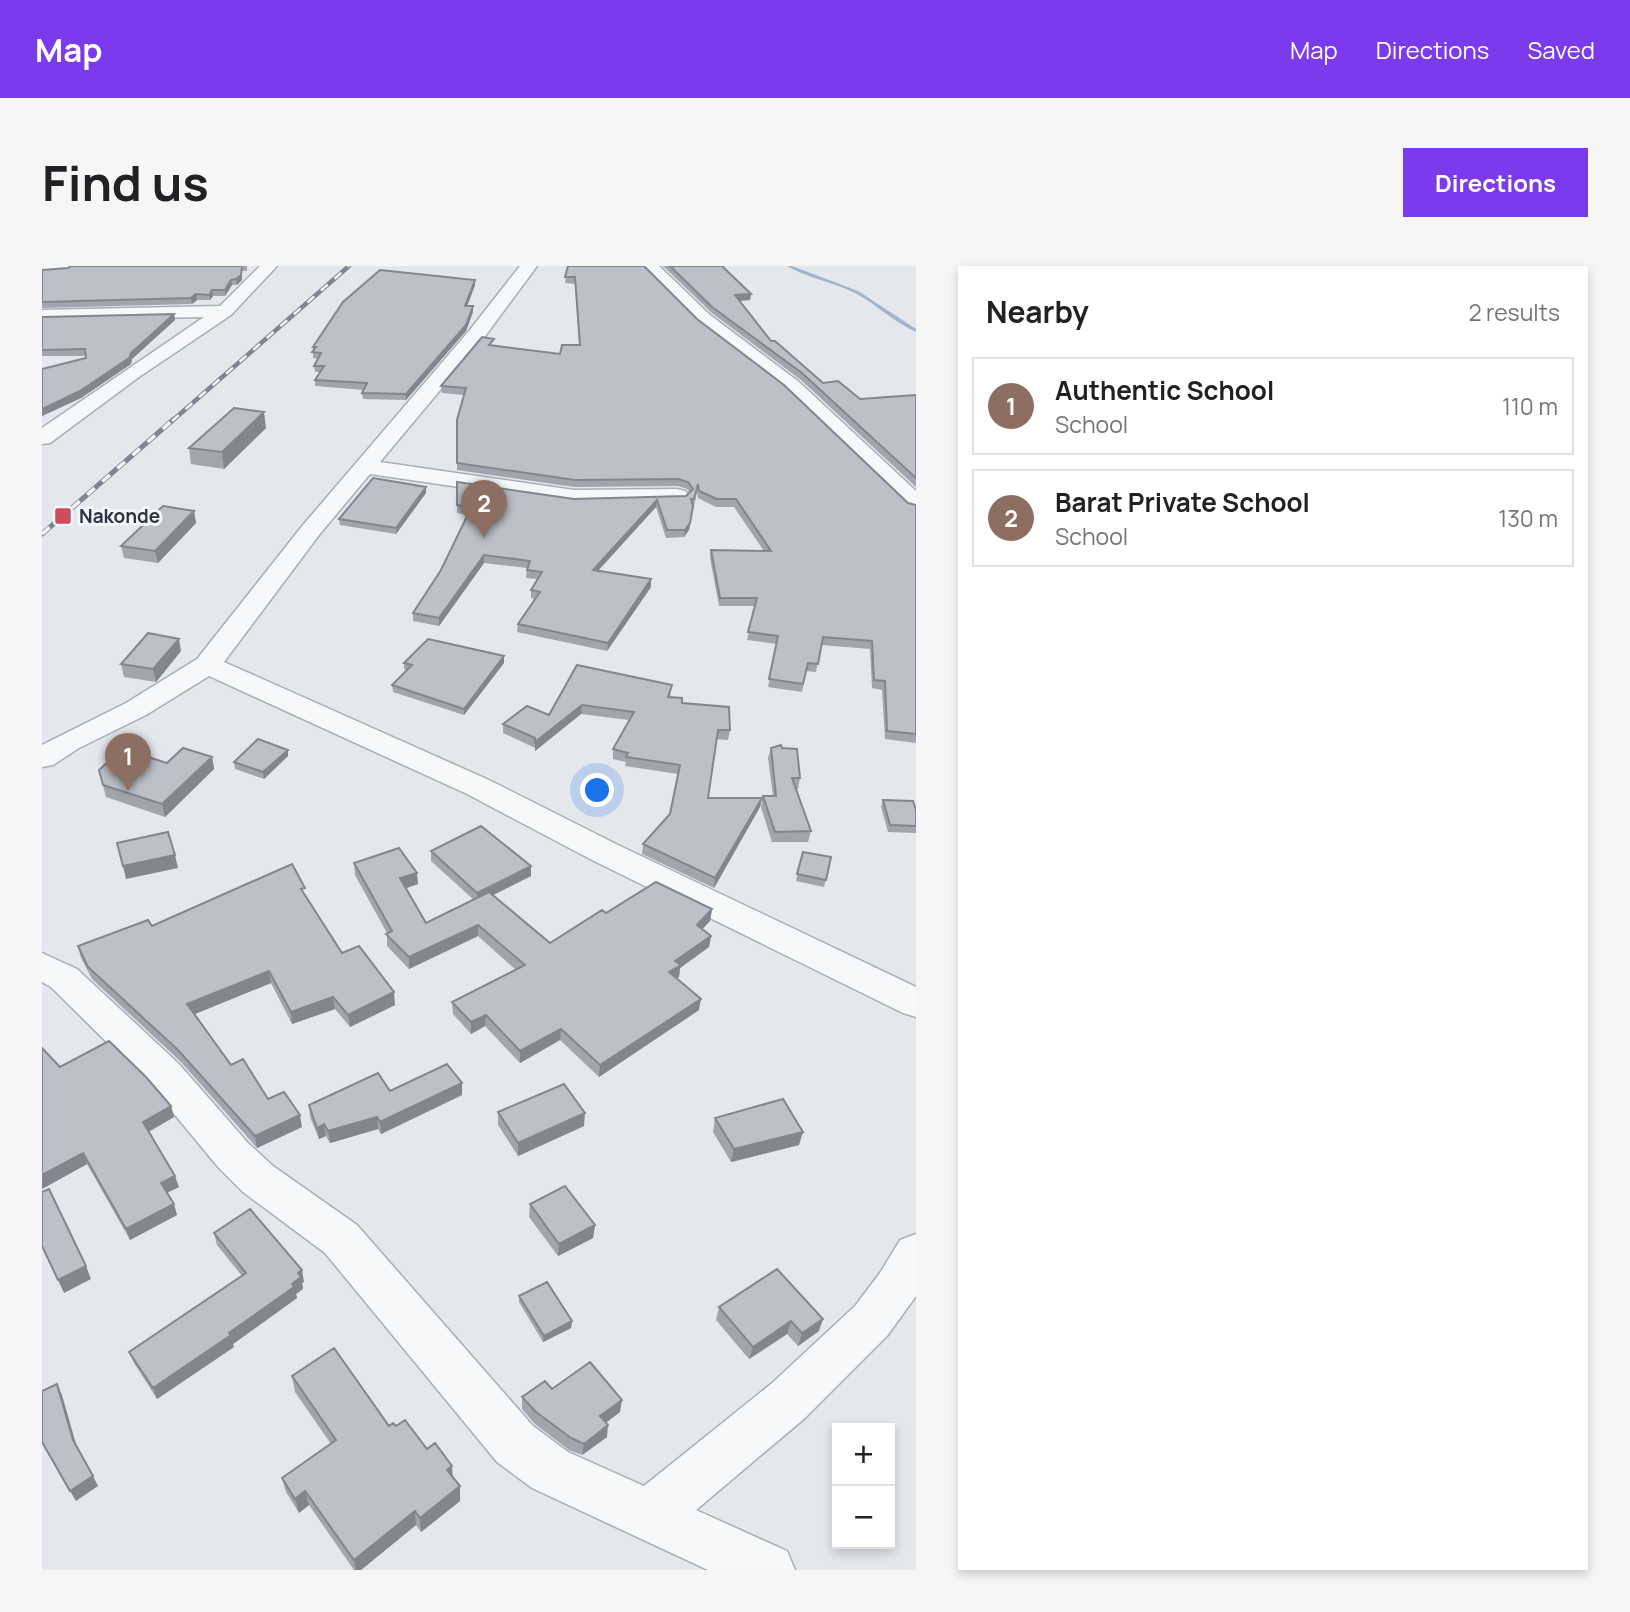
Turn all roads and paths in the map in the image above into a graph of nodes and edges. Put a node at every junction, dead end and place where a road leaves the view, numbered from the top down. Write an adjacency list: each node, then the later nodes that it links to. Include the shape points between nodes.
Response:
1 (69, 266): 5 (street)
2 (269, 266): 6 (street)
3 (529, 266): 9 (street)
4 (649, 266): 11 (street, via 704,319 792,386)
5 (42, 268)
6 (225, 311): 7 (street); 8 (street)
7 (42, 315)
8 (42, 438)
9 (364, 466): 12 (street, via 574,496); 14 (street)
10 (916, 478): 11 (street)
11 (893, 481): 13 (street)
12 (677, 496)
13 (916, 504)
14 (207, 665): 15 (street); 17 (street)
15 (42, 758)
16 (42, 966): 19 (street, via 64,978 165,1075 258,1179 341,1239 515,1444 550,1470)
17 (908, 989)
18 (916, 1254): 19 (street, via 871,1321 788,1401)
19 (648, 1516): 20 (street)
20 (768, 1570)

